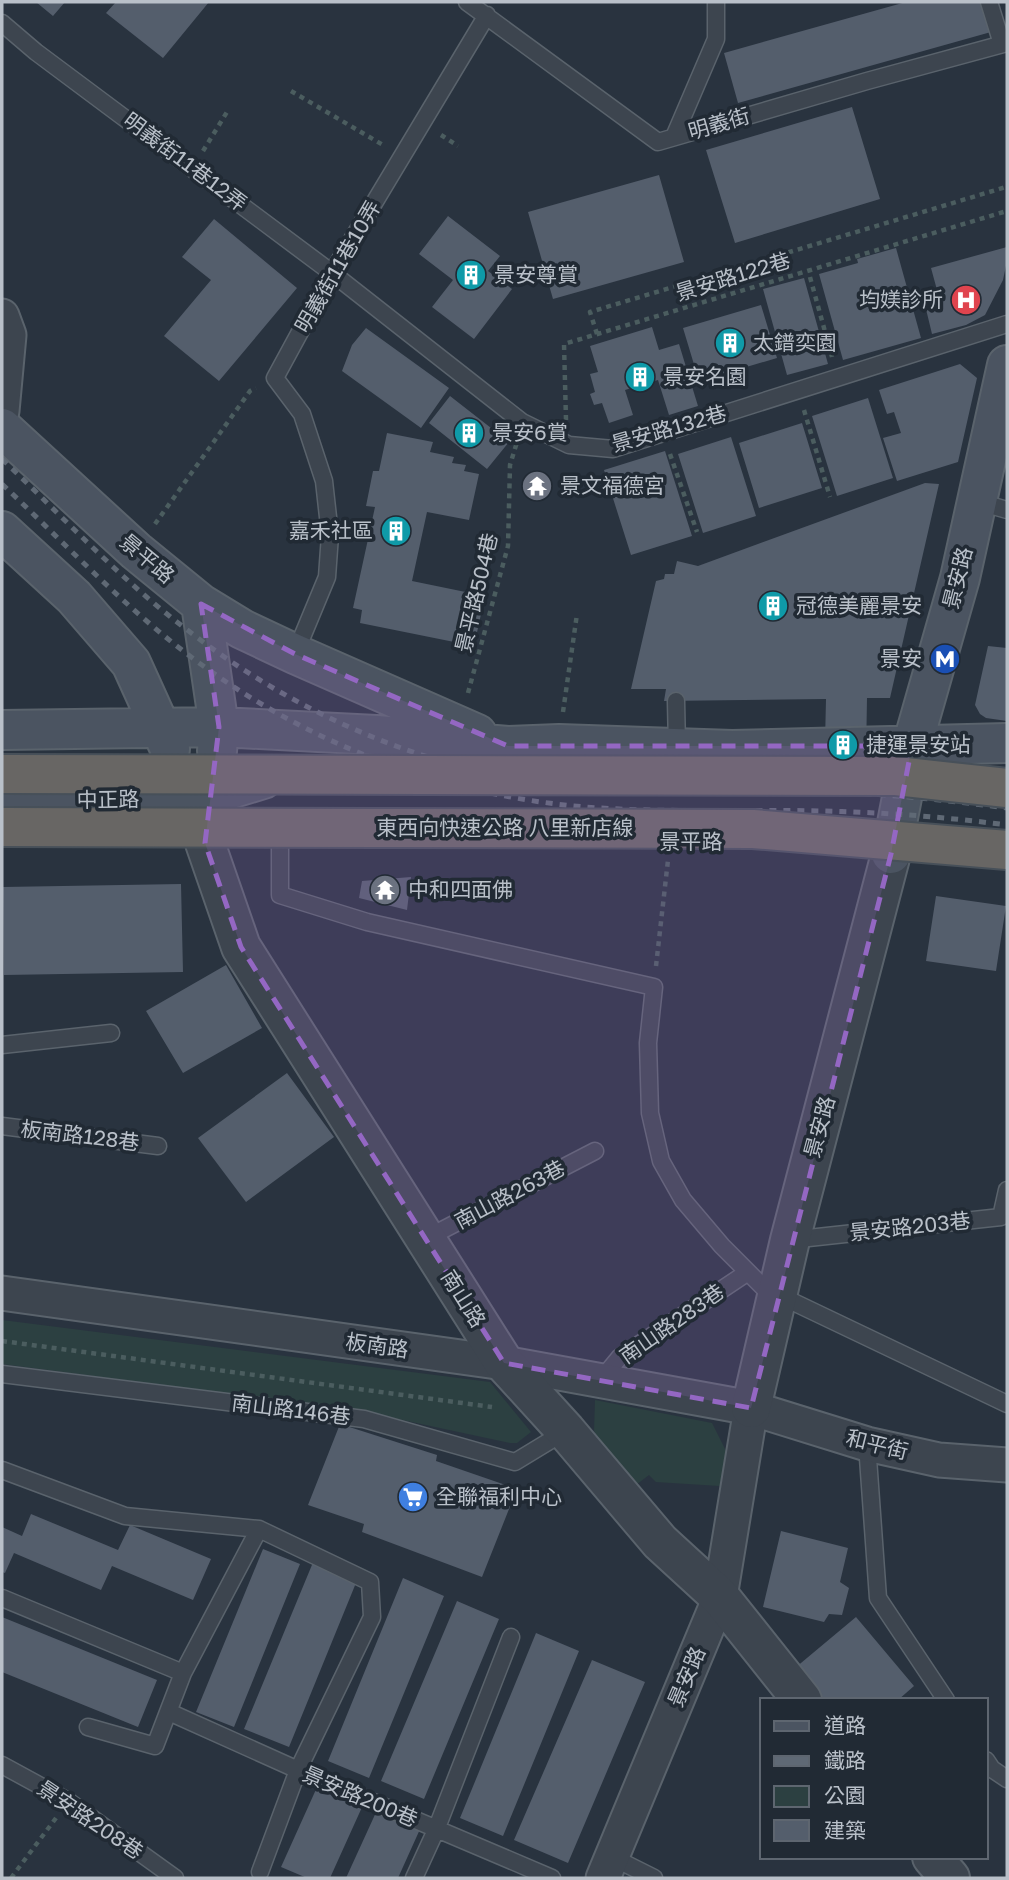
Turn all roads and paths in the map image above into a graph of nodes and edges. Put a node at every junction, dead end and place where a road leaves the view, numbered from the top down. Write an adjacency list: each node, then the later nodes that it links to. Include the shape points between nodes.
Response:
1 (467, 2): 4 (lane, 明義街)
2 (716, 2): 9 (lane, via 716,39)
3 (989, 2): 6 (lane)
4 (487, 15): 9 (lane, 明義街, via 658,142); 10 (lane, 明義街11巷10弄)
5 (2, 23): 11 (lane, 明義街11巷12弄)
6 (1005, 44): 9 (lane, 明義街)
7 (291, 91): 10 (path)
8 (227, 111): 11 (path)
9 (674, 137)
10 (402, 156): 14 (lane, 明義街11巷10弄)
11 (193, 167): 14 (lane, 明義街11巷12弄)
12 (1006, 187): 18 (path, via 590,313)
13 (1007, 211): 18 (path, 景安路122巷)
14 (332, 273): 21 (lane, 明義街11巷10弄); 24 (lane, 景安路132巷)
15 (810, 277): 20 (path)
16 (2, 316): 23 (street, via 9,335)
17 (1007, 324): 20 (lane, 景安路132巷)
18 (597, 334): 27 (path, 景安路122巷, via 564,344)
19 (1007, 365): 29 (main road, 景安路)
20 (837, 378): 22 (lane, 景安路132巷)
21 (275, 379): 32 (path, via 250,391); 35 (lane, via 302,414 324,481 330,535 327,577)
22 (798, 391): 26 (lane, 景安路132巷); 28 (path)
23 (2, 411)
24 (522, 422): 27 (lane, 景安路132巷); 38 (path, 景平路504巷, via 510,465 508,546)
25 (2, 428): 32 (main road, 景平路)
26 (663, 433): 27 (lane, 景安路132巷, via 613,449); 31 (path)
27 (569, 445)
28 (830, 497)
29 (991, 505): 47 (main road, 景安路, via 960,578)
30 (2, 531): 40 (main road, via 74,597 131,663)
31 (697, 532)
32 (136, 551): 33 (main road, 景平路)
33 (201, 604): 35 (main road, 景平路); 37 (main road)
34 (577, 614): 43 (path)
35 (295, 654): 38 (main road, 景平路)
36 (676, 701): 45 (lane)
37 (219, 727): 40 (main road); 41 (main road); 50 (main road)
38 (459, 727): 44 (main road, 景平路)
39 (2, 730): 40 (main road)
40 (163, 730): 50 (main road)
41 (398, 737): 44 (main road); 50 (main road, 中正路)
42 (1007, 743): 47 (main road)
43 (559, 744): 44 (main road); 45 (main road)
44 (508, 746)
45 (677, 748): 47 (main road)
46 (1007, 760): 47 (highway, bridge)
47 (904, 761): 48 (highway, bridge); 49 (highway, bridge); 52 (main road); 60 (main road, 景安路)
48 (2, 774)
49 (1007, 788)
50 (201, 796): 51 (main road, 中正路); 56 (main road, 中正路); 58 (main road)
51 (2, 801)
52 (1007, 802)
53 (2, 827): 59 (highway, 東西向快速公路 八里新店線, bridge, via 752,829)
54 (2, 842): 58 (main road, 中正路)
55 (281, 842): 56 (main road, 景平路); 58 (main road, 景平路); 62 (lane, via 281,895 367,922)
56 (367, 842): 57 (main road, 景平路)
57 (670, 842): 60 (main road, 景平路, via 742,842); 62 (path)
58 (205, 843): 70 (street, 南山路, via 241,947)
59 (1007, 850)
60 (891, 854): 61 (main road, 景平路); 71 (street, 景安路)
61 (1007, 864)
62 (654, 987): 72 (lane, via 648,1073 650,1113 661,1161 683,1200)
63 (111, 1033): 64 (lane)
64 (2, 1045)
65 (2, 1126): 66 (lane, 板南路128巷)
66 (158, 1146)
67 (595, 1151): 70 (lane, 南山路263巷)
68 (1007, 1190): 69 (lane, 景安路203巷)
69 (1004, 1216): 71 (lane, 景安路203巷)
70 (425, 1239): 75 (street, 南山路)
71 (790, 1240): 72 (street, 景安路)
72 (762, 1283): 77 (lane, 南山路283巷, via 618,1359); 78 (lane); 80 (street, 景安路)
73 (2, 1293): 75 (street, 板南路)
74 (2, 1341): 79 (path)
75 (504, 1363): 77 (street, 板南路); 81 (street, 南山路)
76 (2, 1374): 81 (lane, 南山路146巷, via 364,1419 515,1462)
77 (600, 1381): 80 (street, 板南路)
78 (1007, 1404)
79 (492, 1407)
80 (751, 1408): 82 (street, 和平街); 86 (street, 景安路)
81 (566, 1431): 86 (street, 南山路, via 660,1542)
82 (867, 1444): 83 (street, 和平街, via 939,1460); 91 (lane, via 878,1598)
83 (1007, 1465)
84 (2, 1470): 85 (lane, via 125,1516)
85 (258, 1529): 89 (lane); 96 (lane, via 370,1582 372,1617)
86 (720, 1597): 90 (street, 南山路); 101 (street, 景安路)
87 (2, 1598): 89 (lane)
88 (511, 1637): 99 (lane)
89 (183, 1673): 92 (lane)
90 (800, 1698)
91 (945, 1698)
92 (169, 1712): 93 (lane, via 155,1746); 96 (lane, 景安路200巷)
93 (88, 1727)
94 (988, 1763): 97 (lane)
95 (2, 1765): 98 (lane, 景安路208巷)
96 (298, 1770): 99 (lane, 景安路200巷); 102 (lane)
97 (1007, 1779)
98 (68, 1801): 103 (path); 104 (lane, 景安路208巷)
99 (436, 1830): 105 (lane); 106 (lane, 景安路200巷)
100 (934, 1859): 108 (street)
101 (607, 1867): 107 (lane)
102 (260, 1872)
103 (11, 1878)
104 (175, 1878)
105 (414, 1878)
106 (552, 1878)
107 (654, 1878)
108 (950, 1878)

